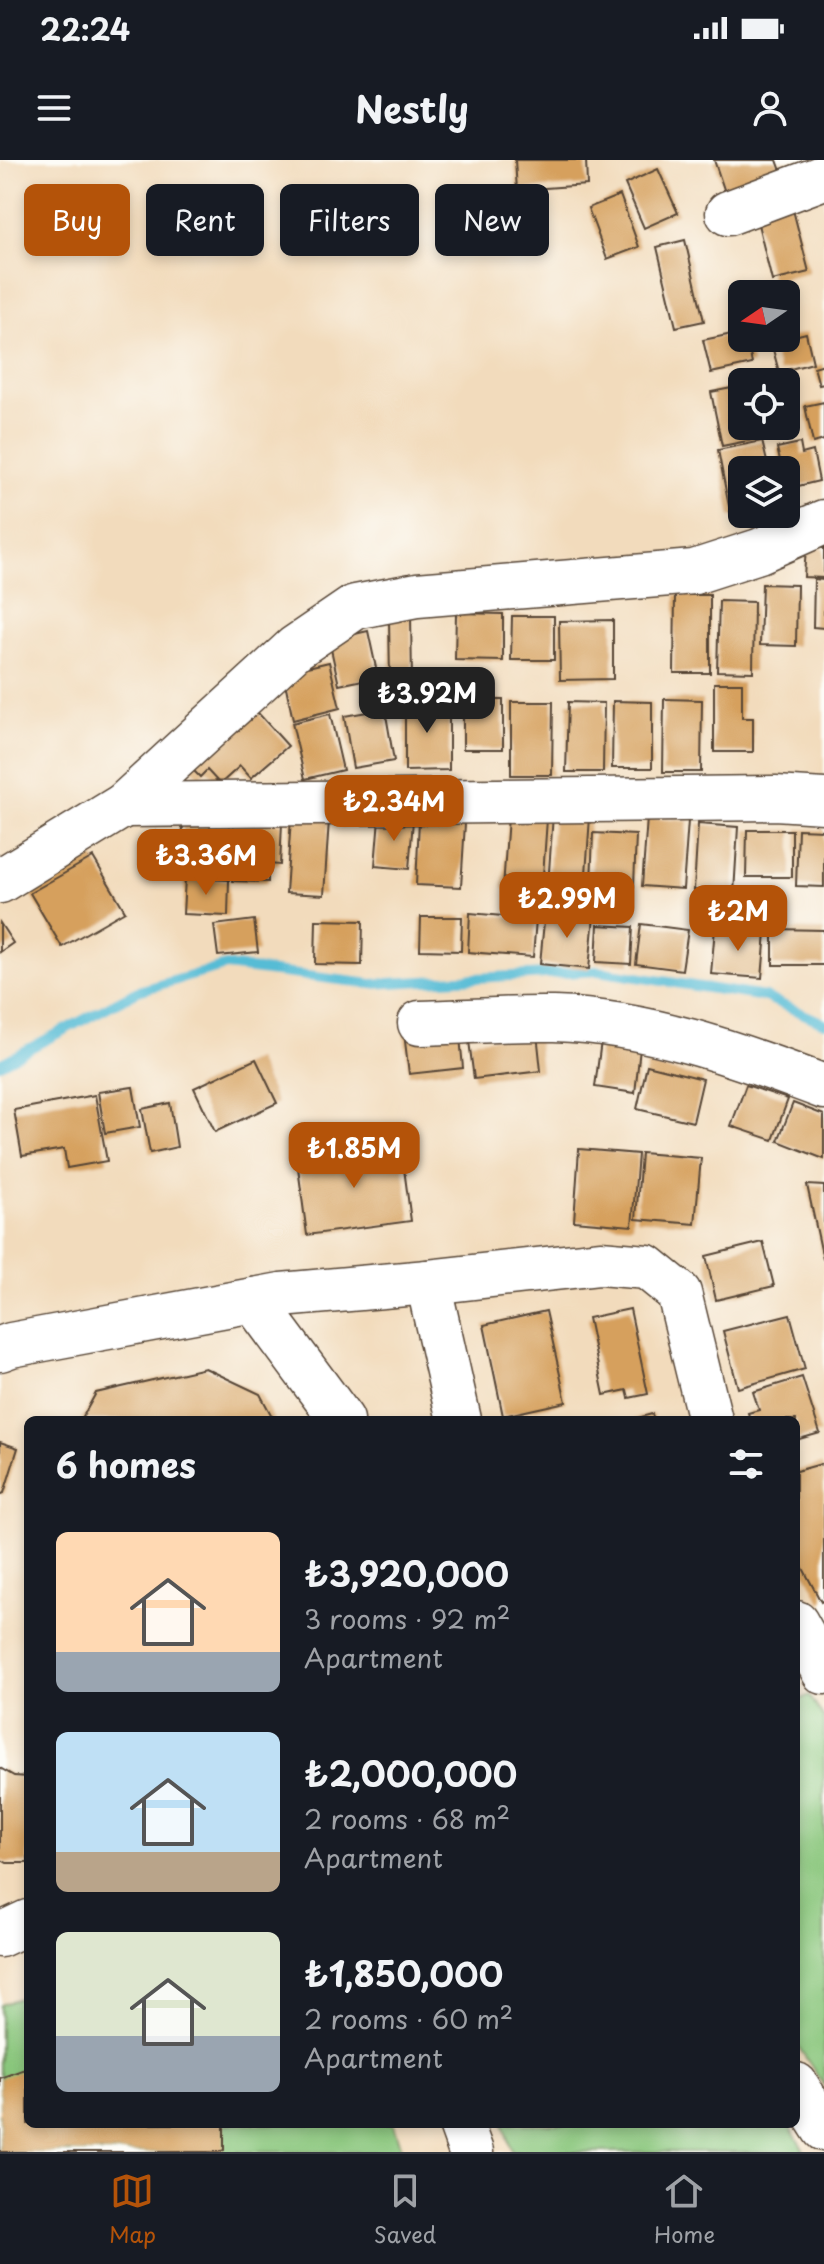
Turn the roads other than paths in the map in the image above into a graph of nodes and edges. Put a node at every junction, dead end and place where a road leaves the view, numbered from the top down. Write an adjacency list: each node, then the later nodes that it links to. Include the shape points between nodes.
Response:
1 (824, 177): 2 (street)
2 (728, 213)
3 (824, 522): 5 (street, via 694,572 417,595 355,607 295,648)
4 (824, 801): 5 (street)
5 (124, 805): 6 (street)
6 (0, 881)
7 (420, 1023): 8 (street, via 554,1019 638,1029 739,1055)
8 (824, 1087)
9 (428, 1282): 10 (street); 13 (street); 14 (street, via 600,1263 647,1267 679,1293)
10 (253, 1300): 11 (street); 12 (street)
11 (0, 1349)
12 (339, 1416)
13 (458, 1416)
14 (709, 1416)
15 (24, 1924): 16 (street)
16 (0, 1935)
17 (800, 2091): 19 (street)
18 (462, 2128): 20 (street)
19 (824, 2129)
20 (471, 2152)

